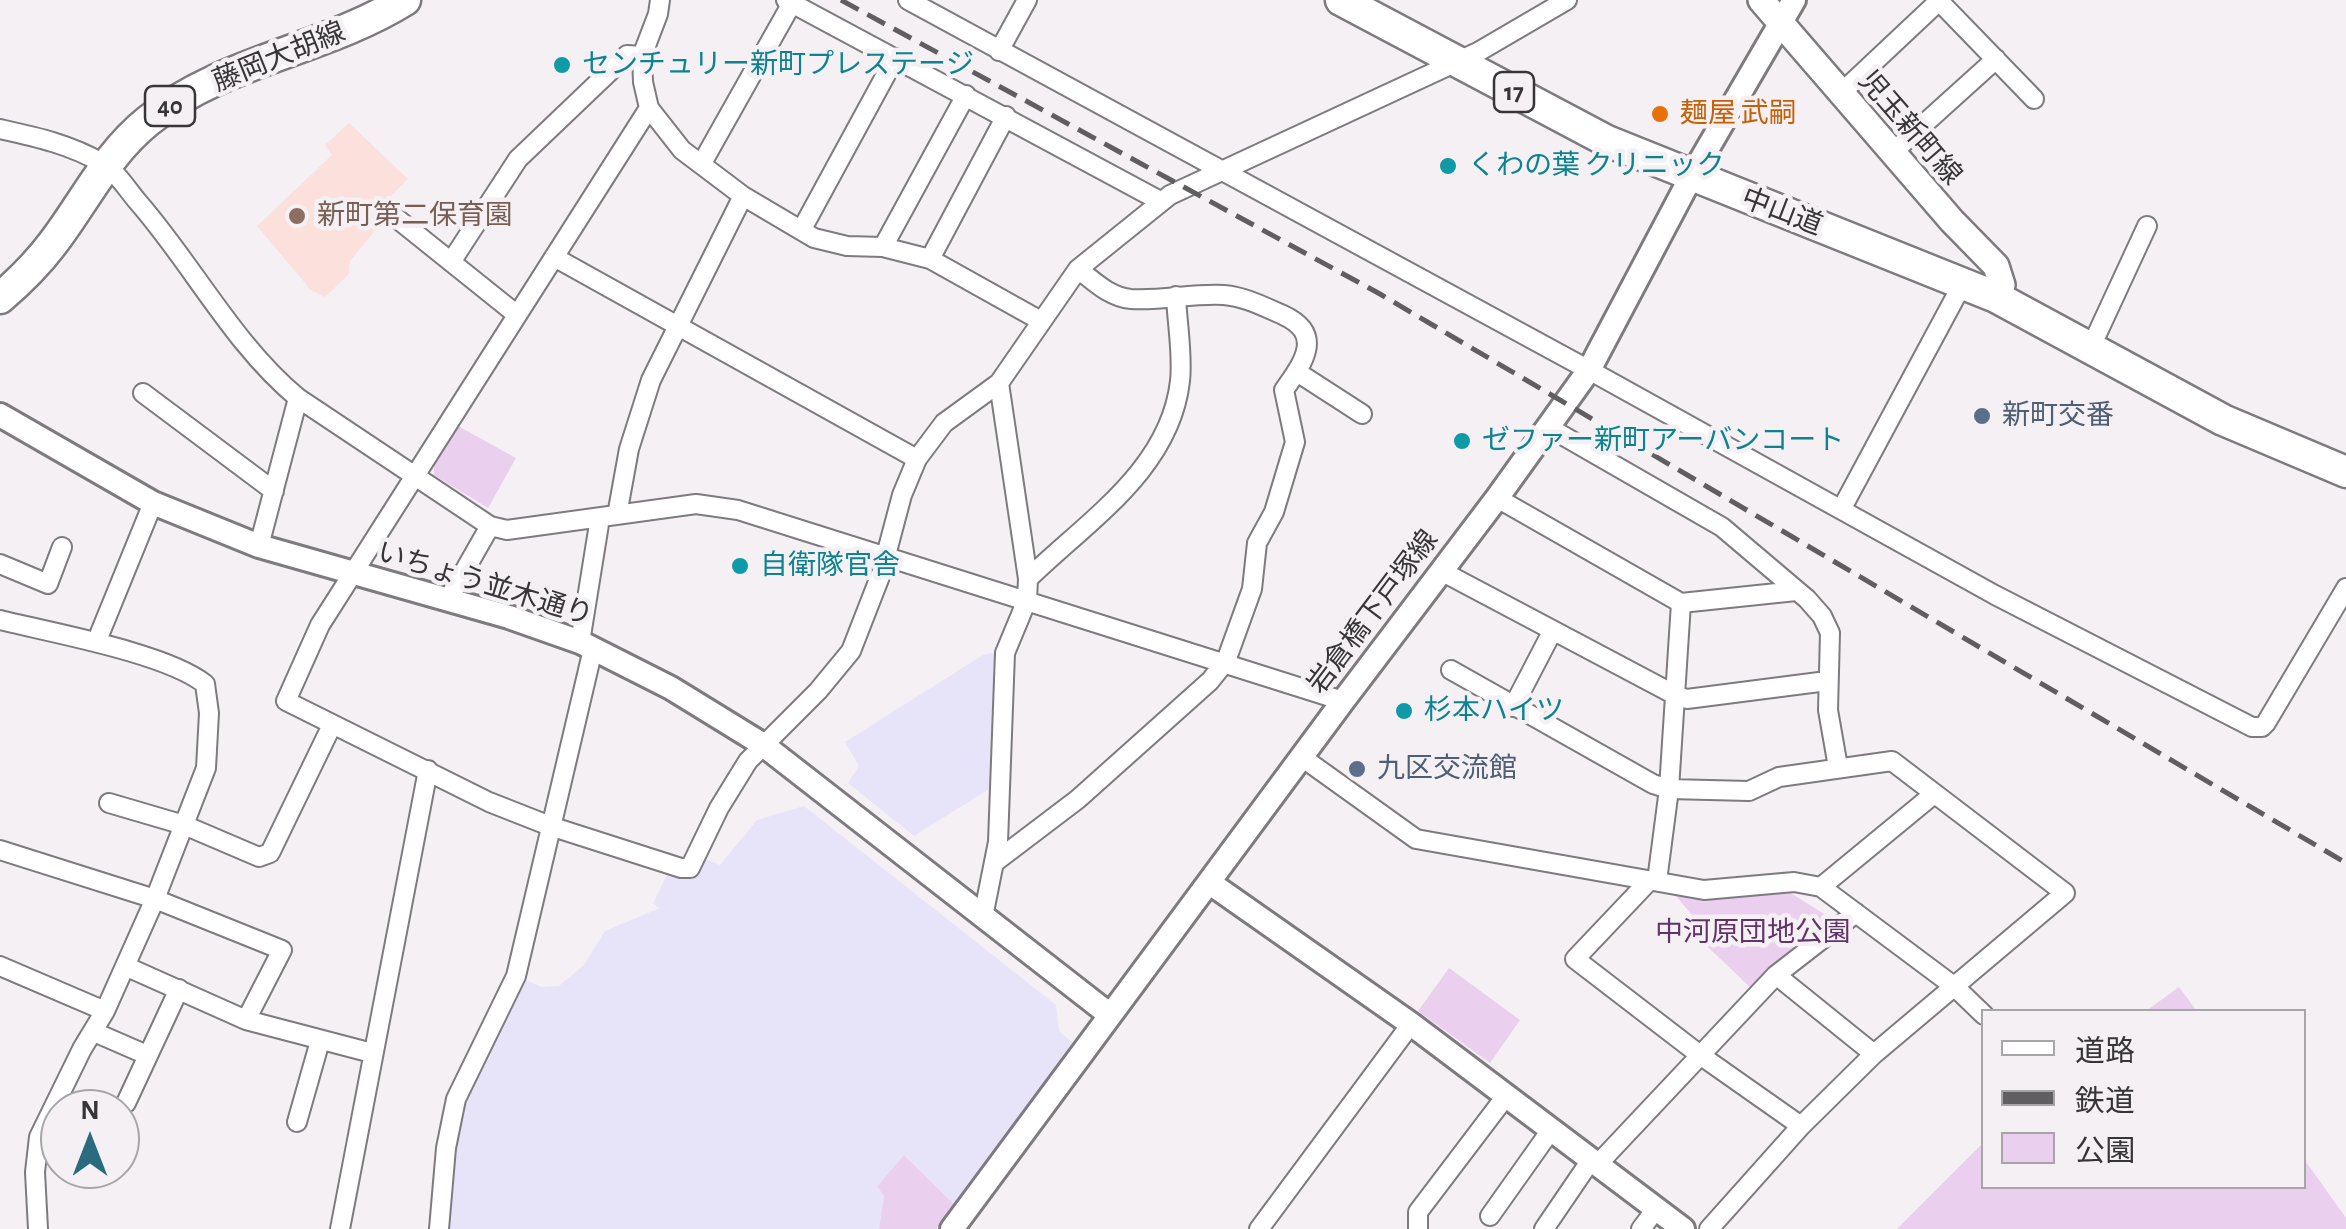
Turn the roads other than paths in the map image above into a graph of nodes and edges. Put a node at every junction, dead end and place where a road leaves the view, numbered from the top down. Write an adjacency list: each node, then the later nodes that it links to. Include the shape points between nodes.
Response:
1 (405, 0): 24 (main road, 藤岡大胡線 / 40, via 192,93 148,121)
2 (660, 0): 12 (street)
3 (908, 0): 11 (street)
4 (1028, 0): 11 (street)
5 (1760, 0): 10 (main road, 児玉新町線)
6 (1794, 0): 10 (street, 岩倉橋下戸塚線)
7 (789, 1): 13 (street); 23 (street)
8 (1563, 1): 15 (street)
9 (1355, 4): 15 (main road, 中山道 / 17)
10 (1781, 24): 16 (main road, 児玉新町線); 26 (street, 岩倉橋下戸塚線)
11 (1000, 51): 25 (street)
12 (642, 56): 19 (street); 35 (street, via 627,55 527,149)
13 (895, 58): 17 (street); 31 (street)
14 (1996, 59): 16 (street, via 1939,1); 18 (street); 22 (street)
15 (1457, 62): 25 (street); 26 (main road, 中山道 / 17)
16 (1840, 94): 22 (main road, 児玉新町線)
17 (966, 95): 20 (street); 32 (street)
18 (2034, 98)
19 (649, 108): 23 (street, via 682,150); 33 (street)
20 (1006, 116): 28 (street); 34 (street)
21 (0, 130): 24 (street, via 58,142)
22 (1893, 152): 40 (main road, 児玉新町線, via 1996,266 2002,285)
23 (702, 163): 27 (street)
24 (106, 165): 39 (main road, 藤岡大胡線 / 40, via 54,242); 49 (street, via 167,235 236,332)
25 (1222, 172): 28 (street); 45 (street)
26 (1691, 177): 37 (main road, 中山道 / 17); 45 (street, 岩倉橋下戸塚線)
27 (743, 196): 31 (street); 43 (street)
28 (1160, 201): 36 (street)
29 (390, 214): 35 (street)
30 (2148, 226): 44 (street)
31 (802, 229): 32 (street, via 847,246)
32 (883, 246): 34 (street)
33 (554, 258): 41 (street); 43 (street)
34 (930, 258): 42 (street)
35 (451, 262): 41 (street)
36 (1078, 268): 38 (street, via 1109,293 1129,299); 42 (street)
37 (1963, 283): 40 (main road, 中山道 / 17); 59 (street)
38 (1176, 296): 46 (street, via 1249,300 1299,323 1307,339); 68 (street, via 1180,382 1159,447 1111,504)
39 (0, 298)
40 (1996, 298): 44 (main road, 中山道 / 17)
41 (516, 314): 55 (street)
42 (1041, 320): 47 (street)
43 (678, 328): 53 (street); 60 (street, via 651,380)
44 (2092, 347): 54 (main road, 中山道 / 17, via 2223,420)
45 (1589, 370): 52 (street, 岩倉橋下戸塚線); 59 (street)
46 (1296, 372): 50 (street); 78 (street, via 1284,390 1295,442 1274,512 1256,543 1252,589)
47 (999, 383): 53 (street, via 944,422); 68 (street)
48 (143, 394): 56 (street)
49 (298, 398): 55 (street); 56 (street)
50 (1362, 414)
51 (0, 416): 58 (street, いちょう並木通り)
52 (1548, 426): 57 (street, 岩倉橋下戸塚線); 70 (street, via 1712,521)
53 (917, 459): 64 (street)
54 (2346, 472)
55 (415, 476): 61 (street); 67 (street)
56 (274, 491): 62 (street)
57 (1497, 498): 66 (street, 岩倉橋下戸塚線); 73 (street)
58 (153, 503): 62 (street, いちょう並木通り); 76 (street)
59 (1842, 508): 69 (street, via 2252,728 2266,723)
60 (608, 516): 61 (street, via 507,530); 64 (street, via 696,504 738,510); 77 (street)
61 (490, 526): 71 (street)
62 (259, 546): 67 (street, いちょう並木通り)
63 (62, 547): 65 (street, via 48,584)
64 (887, 558): 72 (street); 85 (street, via 851,651)
65 (0, 564)
66 (1441, 571): 75 (street); 82 (street, 岩倉橋下戸塚線)
67 (352, 574): 71 (street, いちょう並木通り); 84 (street, via 286,701)
68 (1028, 579): 72 (street)
69 (2346, 588)
70 (1796, 591): 73 (street); 80 (street, via 1830,633)
71 (449, 598): 77 (street, いちょう並木通り)
72 (1027, 600): 78 (street); 95 (street, via 1005,654)
73 (1681, 602): 81 (street)
74 (0, 620): 92 (street, via 132,653 205,684 206,768)
75 (1552, 632): 81 (street); 83 (street)
76 (100, 633)
77 (586, 645): 85 (street, いちょう並木通り); 93 (street)
78 (1226, 661): 82 (street); 95 (street, via 1078,799)
79 (1451, 670): 83 (street)
80 (1827, 680): 81 (street); 87 (street)
81 (1677, 696): 89 (street)
82 (1343, 701): 86 (street, 岩倉橋下戸塚線)
83 (1513, 707): 89 (street)
84 (332, 725): 88 (street); 92 (street, via 270,853 260,858)
85 (762, 744): 93 (street, via 718,808 690,868); 101 (street, いちょう並木通り)
86 (1302, 758): 96 (street, via 1416,839); 97 (street, 岩倉橋下戸塚線)
87 (1838, 767): 89 (street, via 1779,777 1748,791); 90 (street, via 1892,761)
88 (428, 770): 93 (street); 114 (street)
89 (1669, 790): 96 (street)
90 (1934, 794): 98 (street); 105 (street, via 2065,893)
91 (109, 803): 92 (street)
92 (184, 825): 99 (street)
93 (550, 826): 128 (street, via 516,976 456,1099)
94 (0, 850): 99 (street)
95 (995, 862): 101 (street)
96 (1653, 881): 98 (street, via 1704,890 1794,882); 117 (street, via 1575,960)
97 (1210, 883): 109 (street, 岩倉橋下戸塚線); 111 (street)
98 (1821, 887): 100 (street)
99 (155, 899): 103 (street); 110 (street, via 282,950)
100 (1856, 913): 104 (street); 105 (street)
101 (983, 917): 109 (street, いちょう並木通り)
102 (0, 966): 107 (street)
103 (125, 966): 106 (street); 107 (street)
104 (1776, 976): 115 (street); 117 (street)
105 (1956, 987): 108 (street); 115 (street)
106 (179, 989): 110 (street); 116 (street)
107 (105, 1011): 112 (street)
108 (1981, 1012)
109 (1110, 1015): 129 (street, 岩倉橋下戸塚線)
110 (246, 1020): 113 (street)
111 (1411, 1024): 119 (street); 130 (street)
112 (94, 1032): 116 (street); 126 (street, via 38,1137)
113 (320, 1041): 114 (street); 120 (street)
114 (372, 1053): 127 (street)
115 (1874, 1054): 121 (street)
116 (147, 1055): 118 (street)
117 (1700, 1055): 121 (street); 123 (street)
118 (132, 1089)
119 (1506, 1096): 122 (street); 131 (street, via 1418,1212)
120 (298, 1122)
121 (1801, 1126): 135 (street)
122 (1551, 1130): 123 (street); 125 (street)
123 (1594, 1163): 124 (street); 132 (street)
124 (1656, 1209): 133 (street); 134 (street)
125 (1490, 1216)
126 (38, 1229)
127 (340, 1229)
128 (439, 1229)
129 (952, 1229)
130 (1259, 1229)
131 (1418, 1229)
132 (1544, 1229)
133 (1641, 1229)
134 (1682, 1229)
135 (1710, 1229)

